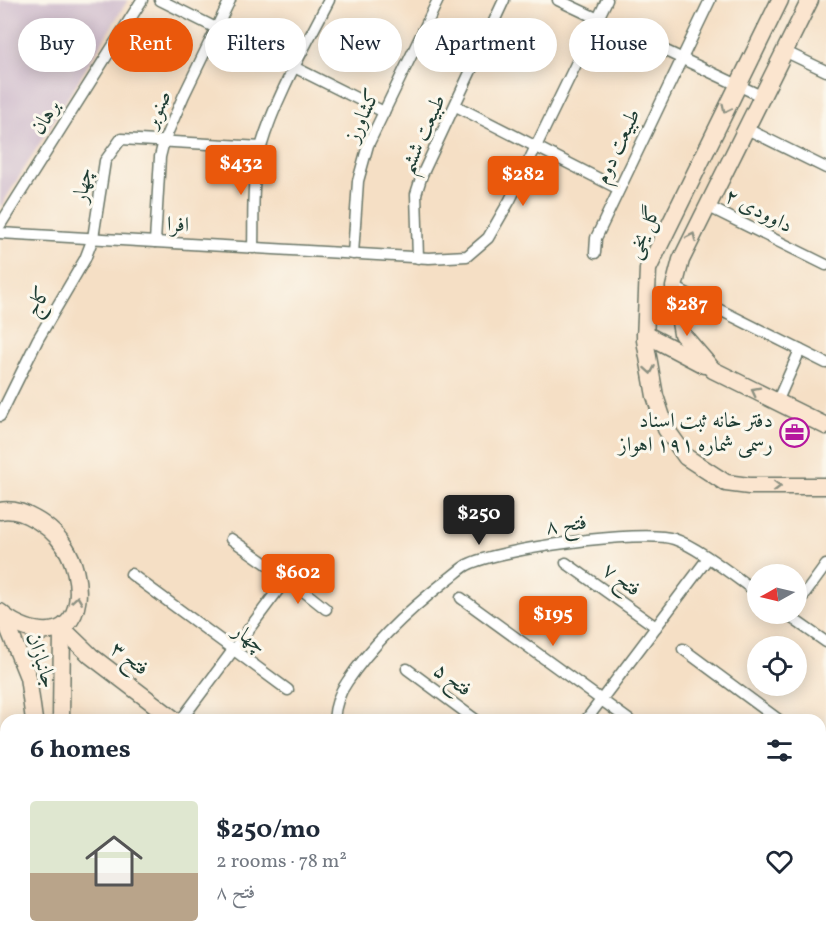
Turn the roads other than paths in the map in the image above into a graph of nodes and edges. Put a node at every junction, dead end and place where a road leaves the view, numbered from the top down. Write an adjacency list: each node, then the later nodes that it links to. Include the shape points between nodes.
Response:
1 (142, 0): 36 (street, برهان)
2 (160, 0): 15 (street)
3 (230, 0): 12 (street, صنوبر)
4 (329, 0): 16 (street)
5 (438, 0): 28 (street, کشاورز)
6 (504, 0): 27 (street, طبیعت ششم)
7 (558, 0): 13 (street)
8 (607, 0): 14 (street, افرا)
9 (710, 0): 20 (street, طبیعت دوم)
10 (780, 0): 25 (street, گل یخی)
11 (810, 0): 17 (street)
12 (221, 18)
13 (596, 18)
14 (598, 18)
15 (205, 21)
16 (306, 45)
17 (784, 51): 21 (street); 26 (street)
18 (205, 52): 30 (street, صنوبر)
19 (669, 52): 20 (street)
20 (681, 58): 25 (street); 34 (street, طبیعت دوم)
21 (826, 71)
22 (293, 72): 31 (street)
23 (305, 72): 28 (street)
24 (572, 72): 32 (street, افرا)
25 (738, 85): 26 (street); 46 (street, گل یخی, one-way to 46, via 648,269)
26 (761, 96): 29 (street)
27 (456, 106): 32 (street); 43 (street, طبیعت ششم, via 416,194)
28 (384, 112): 42 (street, کشاورز, via 368,145 358,181)
29 (745, 128): 33 (street); 35 (street)
30 (164, 141): 31 (street, چهار); 38 (street, چهار, via 121,139 110,154 105,161); 39 (street, صنوبر)
31 (261, 147): 40 (street)
32 (536, 147): 34 (street); 43 (street, افرا, via 488,238 467,256)
33 (826, 168)
34 (619, 189): 41 (street, طبیعت دوم, via 596,238)
35 (707, 206): 44 (street, داوودی ۲); 45 (street, one-way to 35, via 681,260)
36 (0, 225)
37 (0, 233): 38 (street, افرا)
38 (93, 238): 39 (street, افرا); 51 (street, کاج, via 85,260 38,339)
39 (155, 242): 40 (street, افرا)
40 (253, 248): 42 (street, افرا)
41 (595, 253)
42 (353, 254): 43 (street, افرا)
43 (418, 258)
44 (826, 265)
45 (674, 287): 47 (street); 49 (street, via 682,334)
46 (645, 334): 49 (street); 53 (street, گل یخی, one-way to 53, via 655,396 666,429 686,457 726,483)
47 (800, 350): 48 (street); 50 (street)
48 (826, 363)
49 (712, 370): 50 (street, one-way to 49)
50 (777, 402): 52 (street)
51 (0, 416)
52 (826, 426)
53 (826, 486)
54 (1, 510): 68 (street, one-way to 54, via 75,613 79,592 65,547 36,519 21,512)
55 (231, 539): 60 (street)
56 (708, 558): 61 (street, فتح ۸); 67 (street); 79 (street, فتح ۸, via 674,539 660,536 595,539 506,553 468,564 404,618 368,655 345,683)
57 (566, 563): 67 (street, فتح ۷)
58 (826, 565): 62 (street)
59 (131, 574): 71 (street, چهار)
60 (287, 578): 64 (street); 71 (street)
61 (747, 585)
62 (807, 591)
63 (461, 598): 74 (street)
64 (326, 609)
65 (1, 613): 68 (street, via 35,630); 75 (street, جانبازان, via 28,677)
66 (802, 624): 69 (street)
67 (656, 627): 74 (street)
68 (62, 628): 76 (street, جانبازان); 77 (street, فتح ۳, via 91,656)
69 (826, 642)
70 (683, 649): 83 (street)
71 (233, 650): 73 (street, چهار); 78 (street)
72 (407, 669): 80 (street, فتح ۵)
73 (288, 690)
74 (601, 700): 81 (street); 82 (street)
75 (33, 714)
76 (61, 714)
77 (167, 714)
78 (185, 714)
79 (334, 714)
80 (468, 714)
81 (590, 714)
82 (621, 714)
83 (771, 714)

